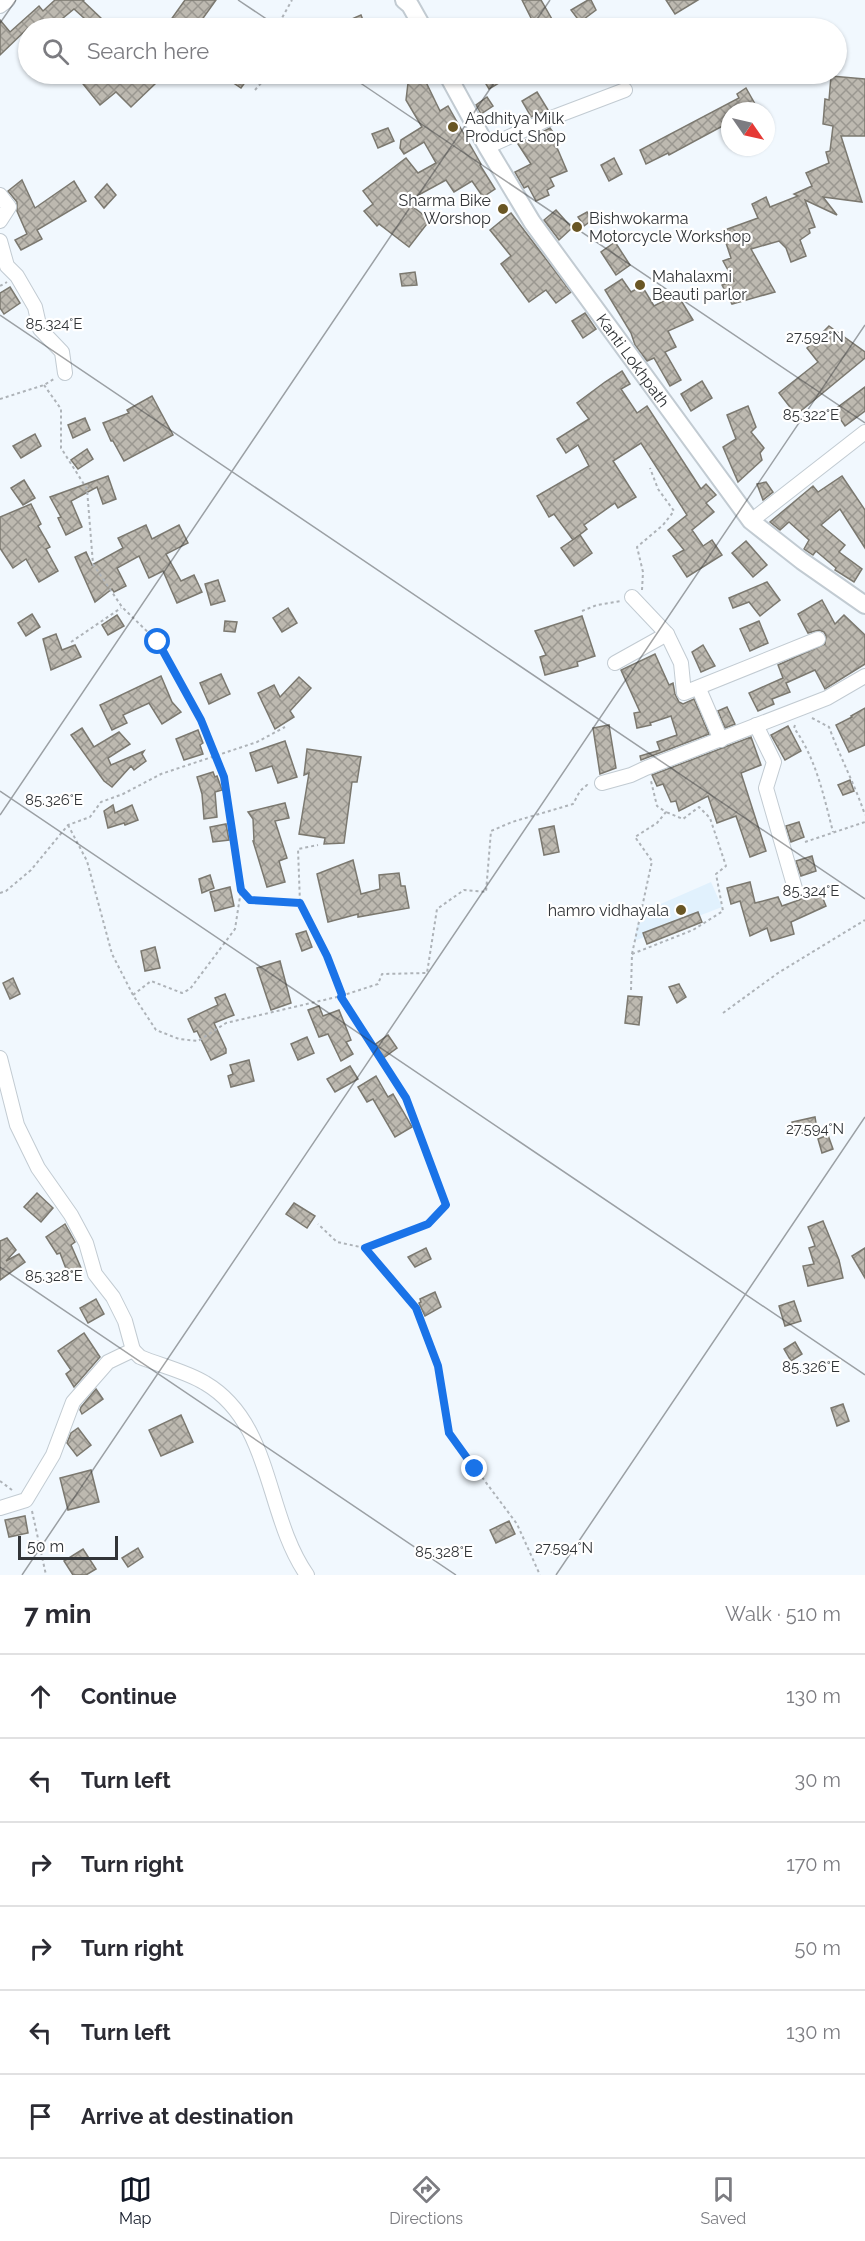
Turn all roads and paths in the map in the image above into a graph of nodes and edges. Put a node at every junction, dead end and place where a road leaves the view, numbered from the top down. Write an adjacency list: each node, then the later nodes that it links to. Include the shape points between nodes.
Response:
1 (8, 0): 4 (street)
2 (292, 0): 5 (path)
3 (404, 0): 6 (main road)
4 (0, 6)
5 (282, 18)
6 (417, 18)
7 (260, 84): 9 (path)
8 (452, 84): 11 (main road, Kanti Lokhpath)
9 (255, 90)
10 (625, 90): 11 (street)
11 (487, 147): 20 (main road, Kanti Lokhpath, via 532,222)
12 (0, 195): 13 (street, via 9,207)
13 (0, 220)
14 (0, 241): 15 (street, via 7,266 35,307 40,329 62,352)
15 (65, 373): 16 (path)
16 (44, 385): 17 (path); 23 (path, via 61,409 61,448 87,489 93,564)
17 (0, 399)
18 (865, 432): 20 (street)
19 (650, 468): 21 (path, via 658,489 674,511 637,547 643,572 642,592)
20 (751, 521): 22 (main road, Kanti Lokhpath)
21 (632, 597): 24 (path); 25 (street)
22 (865, 605)
23 (122, 607): 27 (path); 35 (path, via 158,642)
24 (582, 611)
25 (667, 634): 28 (street); 30 (street, via 681,663 684,693)
26 (818, 639): 30 (street)
27 (71, 642)
28 (615, 663)
29 (865, 676): 31 (street)
30 (699, 688): 34 (street)
31 (796, 715): 32 (street); 39 (path, via 806,715 829,727); 42 (path, via 794,728 817,775)
32 (756, 725): 34 (street); 46 (street, via 774,762 766,788)
33 (285, 727): 35 (path, via 257,742)
34 (721, 740): 36 (street)
35 (216, 755): 41 (path, via 160,774 101,802 90,817); 45 (path, via 224,777)
36 (646, 768): 37 (street); 38 (path, via 657,806)
37 (602, 783): 53 (path, via 600,794 586,785 573,804 491,831 486,892 464,890 437,909 427,973 382,974 378,984)
38 (666, 812): 50 (path, via 657,823 634,837 652,861); 50 (path, via 683,819 699,807 710,818 726,866 716,874 723,911 693,930)
39 (865, 815)
40 (865, 822): 42 (path)
41 (68, 825): 47 (path, via 31,870); 52 (path, via 87,861 112,954)
42 (834, 832): 43 (path)
43 (805, 842)
44 (318, 845): 48 (path, via 298,849)
45 (241, 890): 48 (path, via 250,900); 52 (path, via 235,929 190,989 182,993 151,981)
46 (796, 892)
47 (0, 893)
48 (300, 903): 53 (path, via 327,956)
49 (865, 920): 54 (path, via 778,973)
50 (632, 954): 51 (path)
51 (631, 990)
52 (133, 995): 53 (path, via 156,1030 198,1041 226,1023)
53 (341, 996): 57 (path, via 406,1098 446,1205 428,1224)
54 (723, 1013)
55 (0, 1058): 58 (street, via 17,1125 38,1168 86,1242 95,1275 125,1321)
56 (318, 1224): 57 (path, via 337,1242)
57 (365, 1248): 63 (path, via 416,1308 438,1366 449,1433 517,1524)
58 (133, 1350): 59 (street, via 108,1362 73,1402 53,1455); 62 (street, via 140,1357 203,1381 241,1414 255,1443 286,1535)
59 (26, 1500): 60 (street); 61 (path)
60 (0, 1508)
61 (46, 1575)
62 (307, 1575)
63 (540, 1575)

